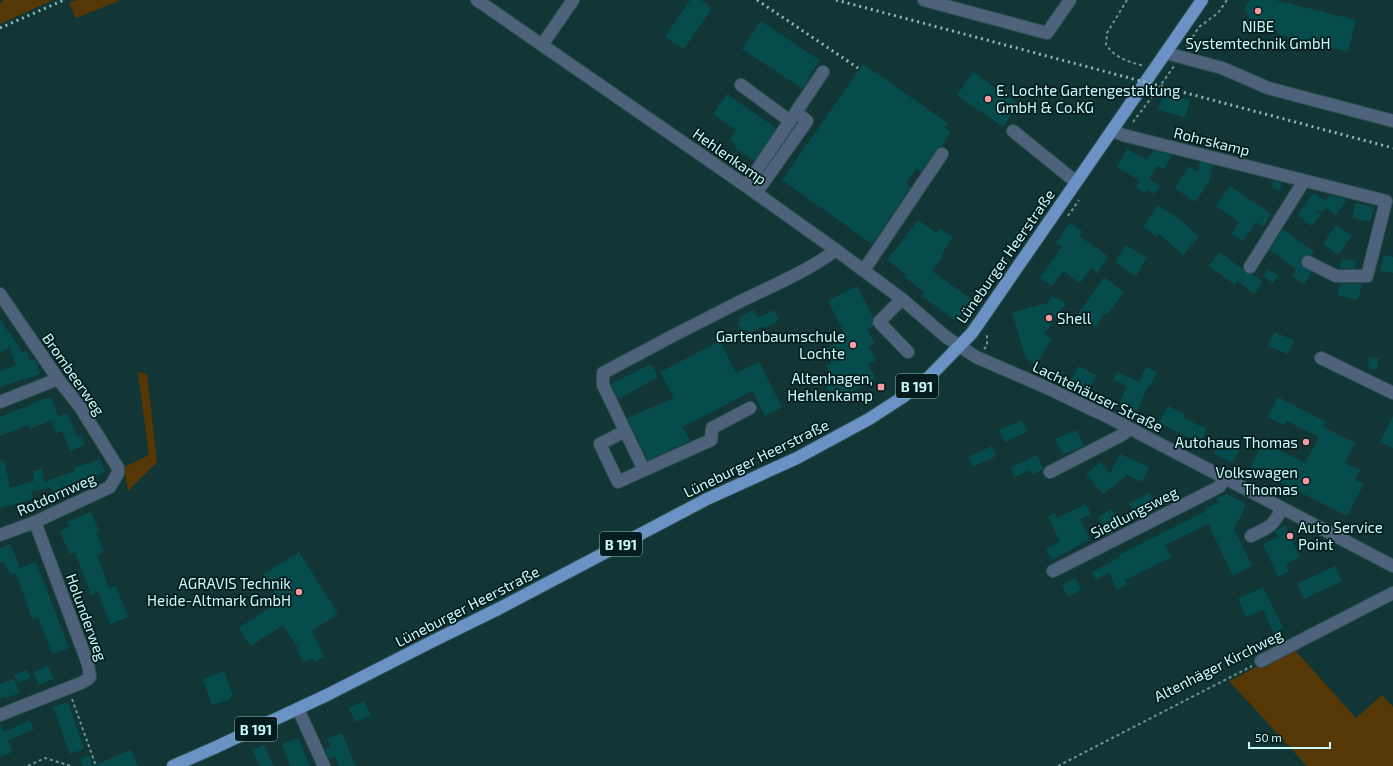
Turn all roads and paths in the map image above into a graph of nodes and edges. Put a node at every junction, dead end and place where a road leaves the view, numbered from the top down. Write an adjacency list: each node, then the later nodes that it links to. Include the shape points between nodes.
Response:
1 (476, 0): 8 (street, Hehlenkamp)
2 (573, 0): 8 (street)
3 (924, 0): 4 (street, via 1047,33)
4 (1070, 0)
5 (1127, 0): 11 (path, via 1107,33 1106,45 1113,54 1124,60)
6 (1202, 0): 9 (main road, Lüneburger Heerstraße / B 191)
7 (1227, 0): 10 (path, via 1218,13 1200,27)
8 (542, 45): 21 (street, Hehlenkamp)
9 (1166, 53): 10 (street); 11 (main road, Lüneburger Heerstraße / B 191)
10 (1180, 57): 15 (street, via 1222,68 1268,88); 17 (path, via 1158,89)
11 (1154, 70): 17 (main road, Lüneburger Heerstraße / B 191)
12 (823, 72): 14 (street)
13 (741, 85): 14 (street)
14 (793, 116): 21 (street); 21 (street, via 807,121)
15 (1393, 121)
16 (1013, 131): 20 (street)
17 (1118, 133): 19 (street, Rohrskamp); 20 (main road, Lüneburger Heerstraße / B 191)
18 (942, 154): 27 (street)
19 (1304, 180): 25 (street, Rohrskamp, via 1386,201 1367,276 1336,276); 26 (street)
20 (1076, 182): 31 (main road, Lüneburger Heerstraße / B 191, via 972,333)
21 (751, 190): 24 (street, Hehlenkamp)
22 (1080, 199): 23 (path)
23 (1066, 218)
24 (836, 250): 27 (street, Hehlenkamp); 40 (street, via 603,373 603,385)
25 (1308, 262)
26 (1250, 267)
27 (864, 270): 29 (street, Hehlenkamp)
28 (0, 294): 35 (street, Brombeerweg)
29 (902, 299): 31 (street, Hehlenkamp); 32 (street, via 879,322)
30 (990, 327): 33 (path, via 986,334 986,346)
31 (959, 346): 33 (street, Lachtehäuser Straße); 54 (main road, Lüneburger Heerstraße / B 191, via 930,376 869,419 797,458 707,500)
32 (908, 352)
33 (976, 357): 39 (street, Lachtehäuser Straße)
34 (1321, 358): 36 (street)
35 (58, 379): 37 (street); 43 (street, Brombeerweg, via 80,407 118,468)
36 (1393, 393)
37 (0, 402)
38 (750, 408): 41 (street, via 712,428 711,440)
39 (1130, 428): 42 (street, via 1120,436); 44 (street, Lachtehäuser Straße)
40 (625, 431): 41 (street); 41 (street, via 600,444 618,482)
41 (644, 470)
42 (1050, 472)
43 (118, 473): 46 (street, Rotdornweg, via 110,487)
44 (1225, 478): 45 (street, Lachtehäuser Straße); 50 (street, Siedlungsweg, via 1220,487)
45 (1282, 508): 48 (street, via 1271,526); 49 (street, Lachtehäuser Straße)
46 (35, 522): 47 (street, Rotdornweg); 53 (street, Holunderweg, via 90,670 88,679)
47 (0, 535)
48 (1250, 536)
49 (1393, 566)
50 (1053, 571)
51 (1393, 593): 52 (street, Altenhäger Kirchweg)
52 (1261, 661): 61 (path, Altenhäger Kirchweg)
53 (69, 688): 55 (street, Holunderweg); 58 (path)
54 (298, 709): 59 (main road, Lüneburger Heerstraße / B 191); 60 (street)
55 (0, 715)
56 (28, 766): 57 (path, via 45,758)
57 (71, 766)
58 (96, 766)
59 (173, 766)
60 (324, 766)
61 (1058, 766)

